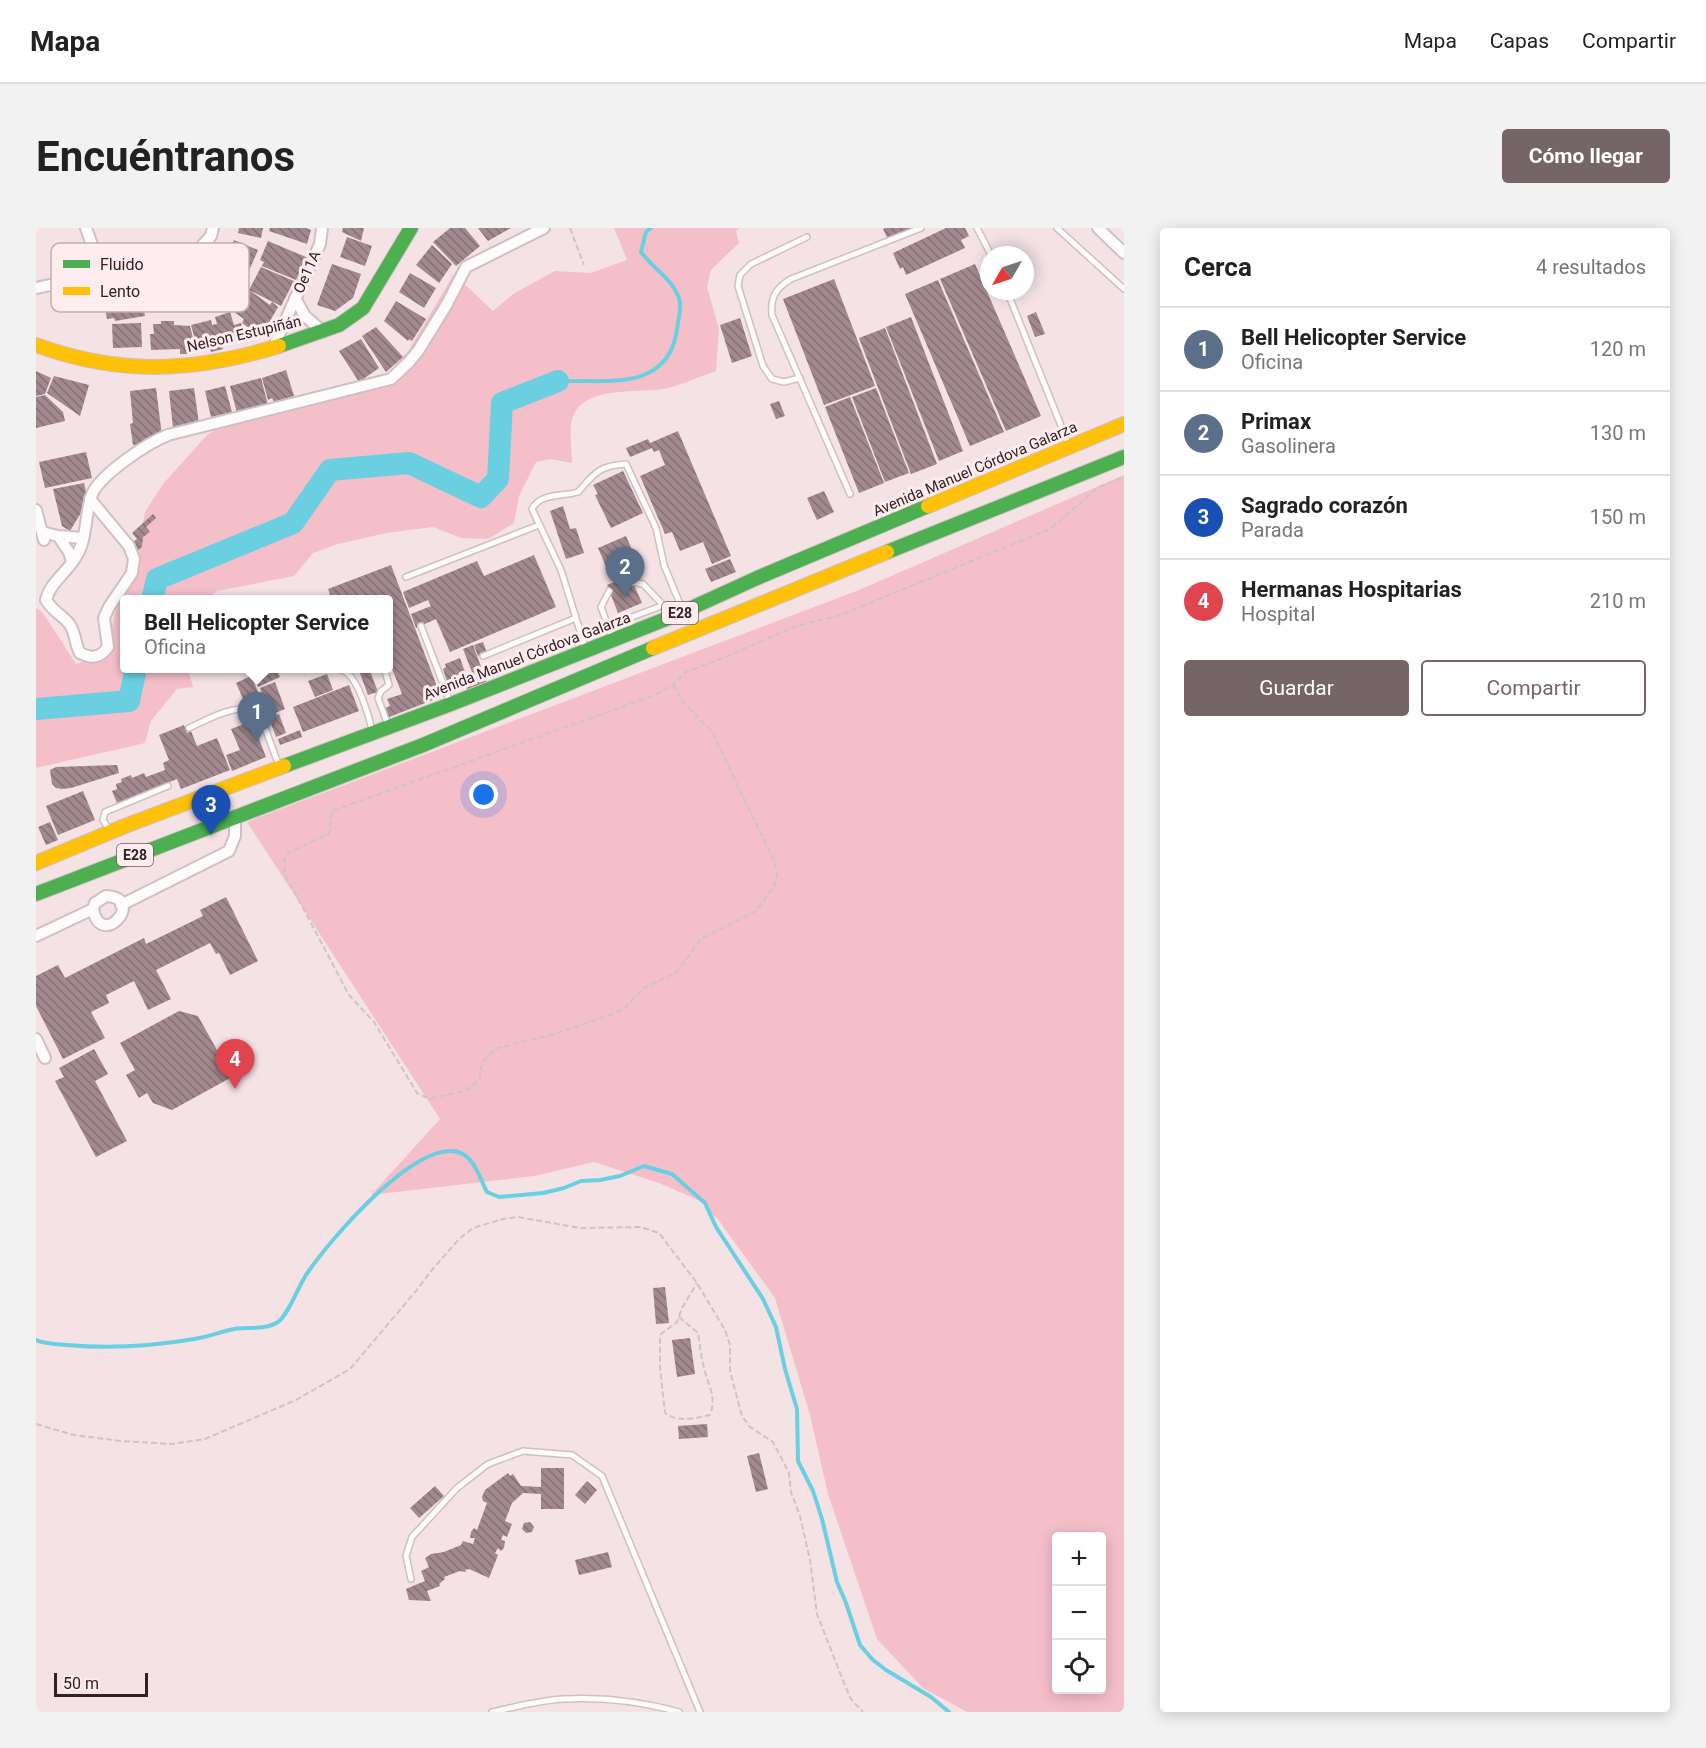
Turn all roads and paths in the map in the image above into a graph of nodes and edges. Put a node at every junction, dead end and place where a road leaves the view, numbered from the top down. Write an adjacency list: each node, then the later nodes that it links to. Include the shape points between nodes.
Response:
1 (86, 228): 12 (street)
2 (213, 228): 13 (street)
3 (322, 228): 20 (street, Oe11A, via 320,244)
4 (411, 228): 22 (main road, Nelson Estupiñán, via 362,310)
5 (544, 228): 31 (street, via 466,267 418,351 391,379 154,440 102,480)
6 (570, 228): 16 (path)
7 (921, 228): 25 (lane, via 791,279 774,294 772,315)
8 (977, 228): 14 (lane)
9 (1057, 228): 19 (lane)
10 (1098, 228): 15 (street)
11 (807, 237): 25 (lane, via 751,264 740,275 738,286 763,366 772,380)
12 (91, 243)
13 (205, 243)
14 (987, 246)
15 (1124, 254)
16 (584, 265)
17 (51, 285): 18 (street)
18 (36, 288)
19 (1124, 289)
20 (296, 298): 22 (street, via 305,316); 24 (street, Oe11A)
21 (1011, 300): 27 (lane)
22 (323, 332): 24 (main road, Nelson Estupiñán)
23 (36, 345): 24 (main road, Nelson Estupiñán, via 87,363 154,368 194,365)
24 (273, 348)
25 (800, 378): 30 (lane)
26 (1124, 424): 27 (main road, Avenida Manuel Córdova Galarza / E28)
27 (1070, 448): 33 (main road, Avenida Manuel Córdova Galarza / E28)
28 (1124, 457): 37 (main road, Avenida Manuel Córdova Galarza / E28)
29 (1124, 477): 54 (path, via 1099,488 1050,529 838,616 796,626 686,672)
30 (850, 494)
31 (90, 499): 36 (street); 38 (street, via 129,546 134,559 132,573 104,618 108,647 96,657 80,653 72,627 46,600 48,590)
32 (36, 510): 35 (street, via 43,536)
33 (913, 513): 37 (main road); 40 (main road, Avenida Manuel Córdova Galarza / E28)
34 (539, 525): 39 (lane); 45 (lane, via 532,510 535,503 578,492 591,476 626,464 656,528); 46 (lane, via 561,570)
35 (58, 536): 36 (street); 38 (street)
36 (83, 538): 38 (street)
37 (924, 538): 43 (main road, Avenida Manuel Córdova Galarza / E28)
38 (72, 562)
39 (406, 577)
40 (758, 578): 43 (main road); 45 (main road, Avenida Manuel Córdova Galarza / E28)
41 (632, 582): 44 (lane, via 643,584)
42 (609, 591): 48 (lane, via 602,607)
43 (766, 600): 61 (main road, Avenida Manuel Córdova Galarza / E28, via 423,745)
44 (664, 605): 45 (lane); 48 (lane)
45 (680, 614): 49 (main road, Avenida Manuel Córdova Galarza / E28)
46 (576, 618): 50 (lane); 51 (lane)
47 (421, 626): 55 (lane)
48 (608, 626): 49 (lane)
49 (613, 640): 50 (main road, Avenida Manuel Córdova Galarza / E28)
50 (587, 651): 55 (main road, Avenida Manuel Córdova Galarza / E28)
51 (483, 656)
52 (347, 673): 58 (lane, via 353,679)
53 (385, 673): 56 (lane, via 389,685 378,698)
54 (673, 685): 54 (path, via 626,706 339,807 332,811 329,834 288,853 285,874 349,995 375,1022 417,1093 433,1098 464,1091 480,1078 485,1059 497,1048 551,1035 625,1008 644,988 677,972 702,939 756,911 765,900 777,877 775,862 712,732 683,702)
55 (451, 704): 56 (main road, Avenida Manuel Córdova Galarza / E28)
56 (388, 726): 58 (main road, Avenida Manuel Córdova Galarza / E28)
57 (189, 728): 59 (lane, via 232,710 256,712)
58 (373, 732): 59 (main road, Avenida Manuel Córdova Galarza / E28)
59 (279, 768): 61 (main road, Avenida Manuel Córdova Galarza / E28)
60 (168, 786): 62 (lane, via 105,812 103,820)
61 (232, 801): 62 (main road, Avenida Manuel Córdova Galarza / E28); 64 (main road, Avenida Manuel Córdova Galarza / E28); 65 (street, via 235,836 229,851)
62 (110, 832): 63 (main road, Avenida Manuel Córdova Galarza / E28)
63 (36, 863)
64 (36, 894)
65 (121, 905): 66 (street, via 112,896 105,896); 66 (street, via 121,917 110,925 98,921)
66 (93, 909): 67 (street)
67 (36, 936)
68 (36, 1038): 69 (street)
69 (45, 1058)
70 (697, 1283): 71 (path); 72 (path, via 659,1233 640,1227 580,1228 518,1217 503,1219 472,1228 459,1239 350,1368 297,1400 237,1427 205,1439 172,1444 74,1435); 77 (path, via 728,1338 730,1371 742,1416 750,1427 773,1442 789,1473 810,1560 817,1614 851,1699)
71 (679, 1317): 71 (path, via 660,1335 660,1368 665,1413 683,1420 710,1415 714,1405 698,1333)
72 (36, 1424)
73 (411, 1579): 76 (lane, via 406,1556 412,1537 457,1488 480,1470 523,1451 572,1455 602,1476)
74 (492, 1712): 75 (lane, via 564,1699 602,1700)
75 (679, 1712)
76 (700, 1712)
77 (863, 1712)

